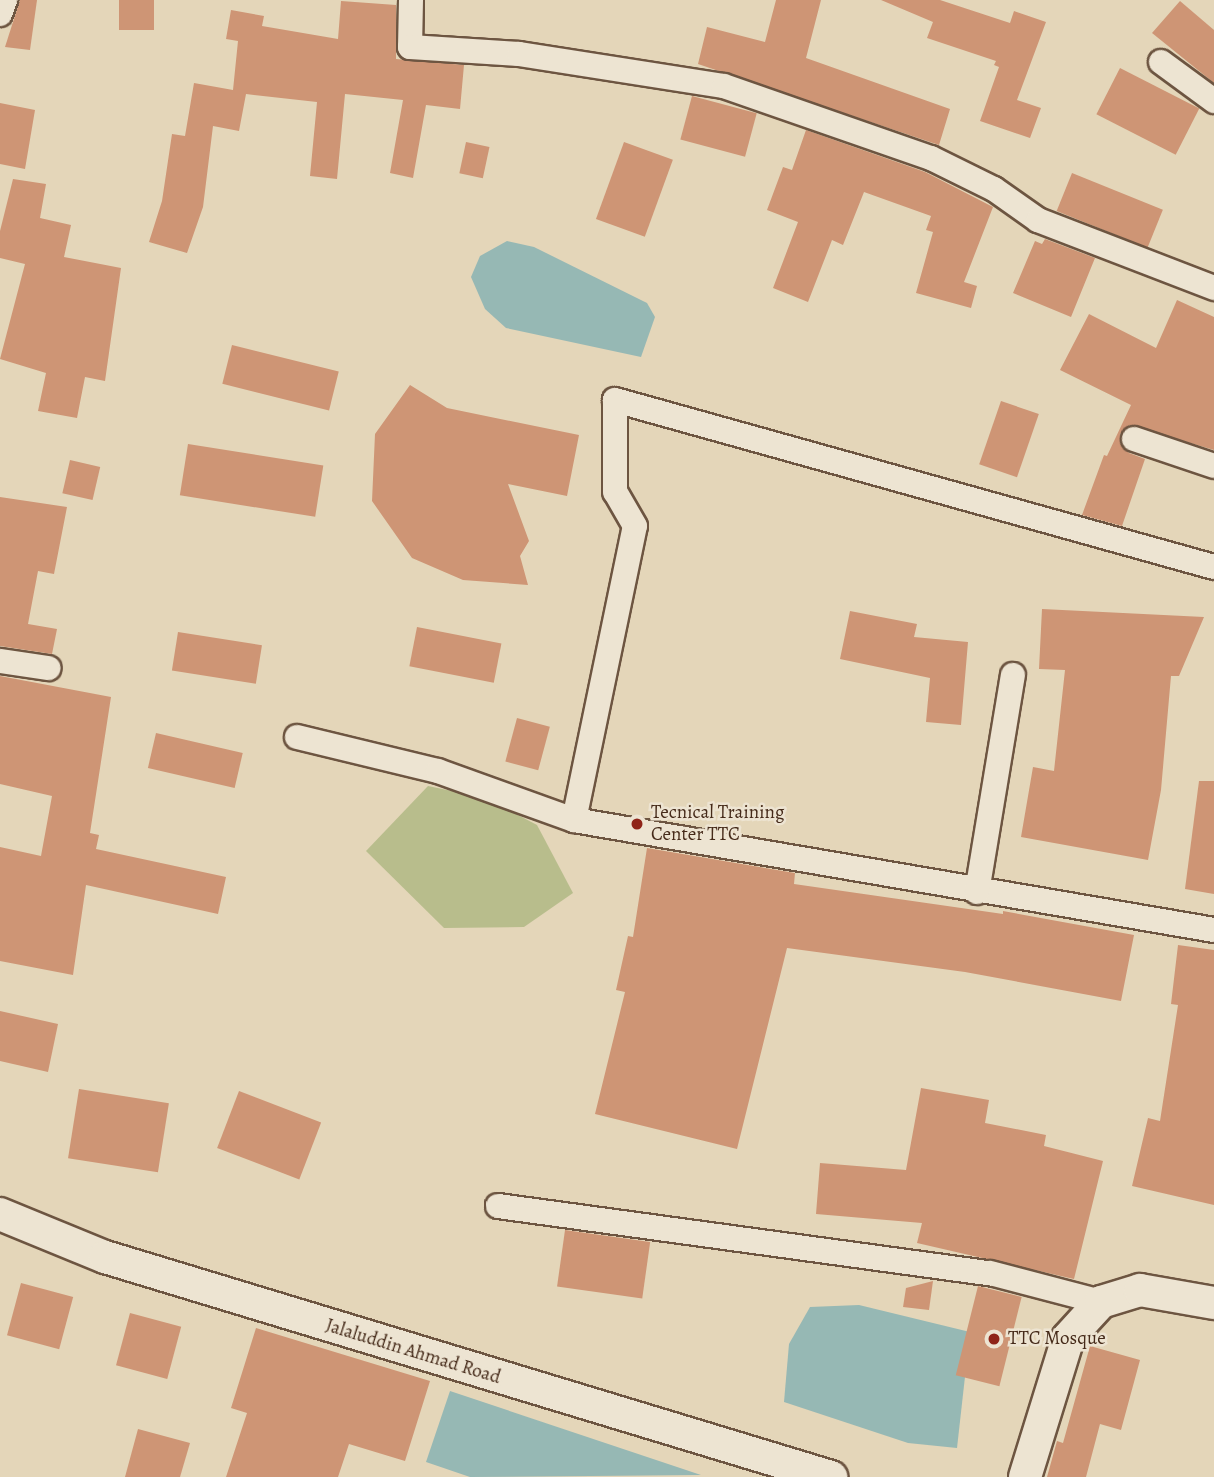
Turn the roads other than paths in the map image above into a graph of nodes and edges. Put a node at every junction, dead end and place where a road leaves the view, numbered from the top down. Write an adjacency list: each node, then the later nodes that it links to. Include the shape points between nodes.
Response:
1 (5, 0): 3 (street)
2 (411, 0): 6 (street, via 410,47 519,54 724,86 931,158 994,189 1038,220)
3 (0, 15)
4 (1161, 62): 5 (street)
5 (1214, 101)
6 (1214, 288)
7 (1135, 439): 8 (street)
8 (1214, 466)
9 (1214, 567): 14 (street, via 615,400 615,492 635,526)
10 (0, 661): 11 (street)
11 (48, 668)
12 (1013, 675): 15 (street)
13 (297, 737): 14 (street, via 438,771)
14 (574, 820): 15 (street)
15 (977, 892): 16 (street)
16 (1214, 930)
17 (498, 1206): 19 (street, via 990,1273)
18 (0, 1214): 21 (street, Jalaluddin Ahmad Road, via 105,1256)
19 (1101, 1302): 20 (street, via 1140,1290); 22 (street, via 1068,1338)
20 (1214, 1303)
21 (831, 1477)
22 (1025, 1477)

